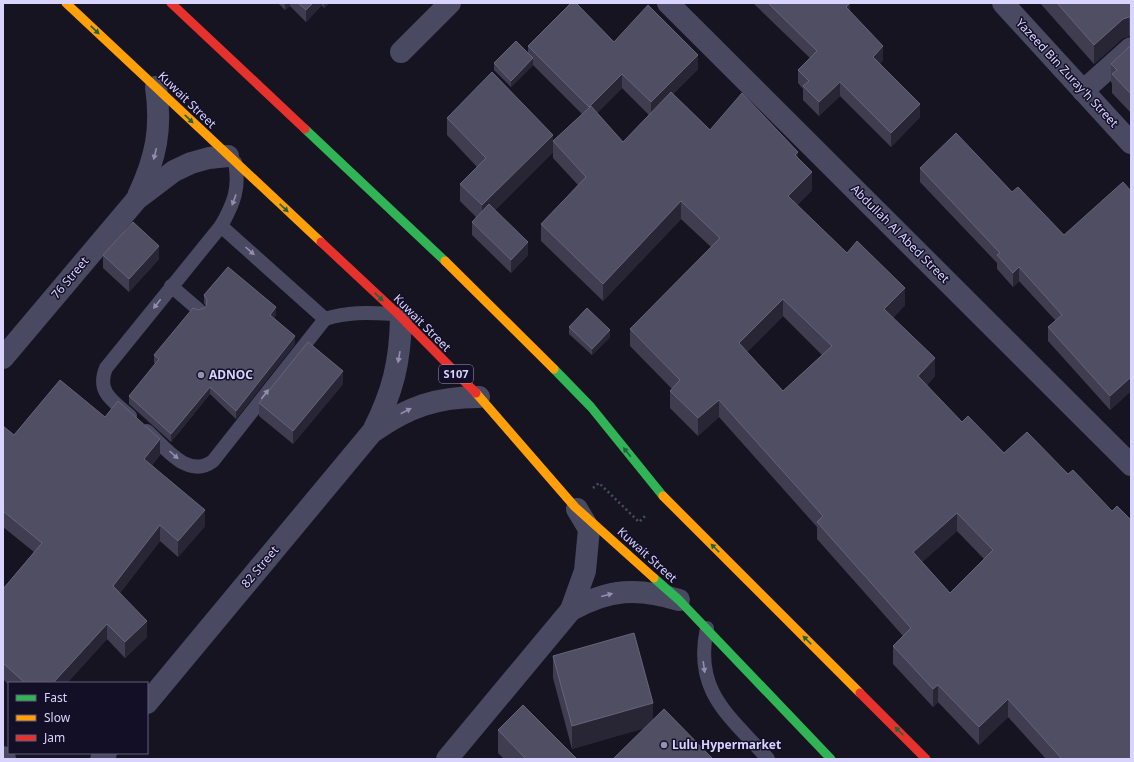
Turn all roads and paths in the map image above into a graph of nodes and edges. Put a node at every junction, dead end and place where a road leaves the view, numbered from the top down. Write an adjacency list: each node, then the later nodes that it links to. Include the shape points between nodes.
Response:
1 (66, 3): 8 (main road, Kuwait Street / S107, one-way to 8)
2 (171, 3): 22 (main road, one-way to 2, via 591,407 507,322 411,228)
3 (450, 3): 7 (street)
4 (668, 3): 21 (street, Abdullah Al Abed Street)
5 (1003, 3): 9 (street, Yazeed Bin Zuray'h Street)
6 (1131, 48): 9 (street)
7 (401, 52)
8 (156, 87): 11 (main road, Kuwait Street / S107, one-way to 11); 12 (street, 76 Street, one-way to 12, via 159,104 158,139 150,172)
9 (1083, 91): 10 (street, Yazeed Bin Zuray'h Street)
10 (1131, 143)
11 (232, 159): 12 (street, 76 Street, via 209,158 191,163 174,171); 13 (lane, one-way to 13, via 238,177 236,194); 16 (main road, Kuwait Street / S107, one-way to 16)
12 (137, 199): 18 (street, 76 Street)
13 (221, 226): 14 (lane); 17 (lane, one-way to 17)
14 (171, 286): 15 (lane); 17 (lane, one-way to 17, via 106,368 102,384 110,398 182,463 190,467 206,466 213,460 277,376)
15 (198, 310)
16 (400, 316): 17 (lane, via 359,312); 19 (main road, Kuwait Street / S107); 20 (street, 82 Street, one-way to 20, via 400,348 395,377 386,405)
17 (325, 319)
18 (3, 358)
19 (479, 397): 20 (street, 82 Street, one-way to 19, via 391,418 412,408 456,397); 23 (main road, Kuwait Street / S107)
20 (373, 431): 27 (street, 82 Street)
21 (1131, 465)
22 (664, 497): 23 (path, via 639,522 599,483); 31 (main road, one-way to 22)
23 (575, 506): 24 (main road, Kuwait Street / S107); 25 (street, via 590,529 584,571)
24 (679, 600): 25 (street, one-way to 24, via 591,599 613,593 658,593); 26 (main road, Kuwait Street / S107)
25 (571, 610): 28 (street)
26 (707, 628): 29 (lane, one-way to 29, via 704,662 706,679 713,695 722,709); 30 (main road, Kuwait Street / S107)
27 (148, 702)
28 (446, 759)
29 (768, 759)
30 (831, 759)
31 (926, 759)

